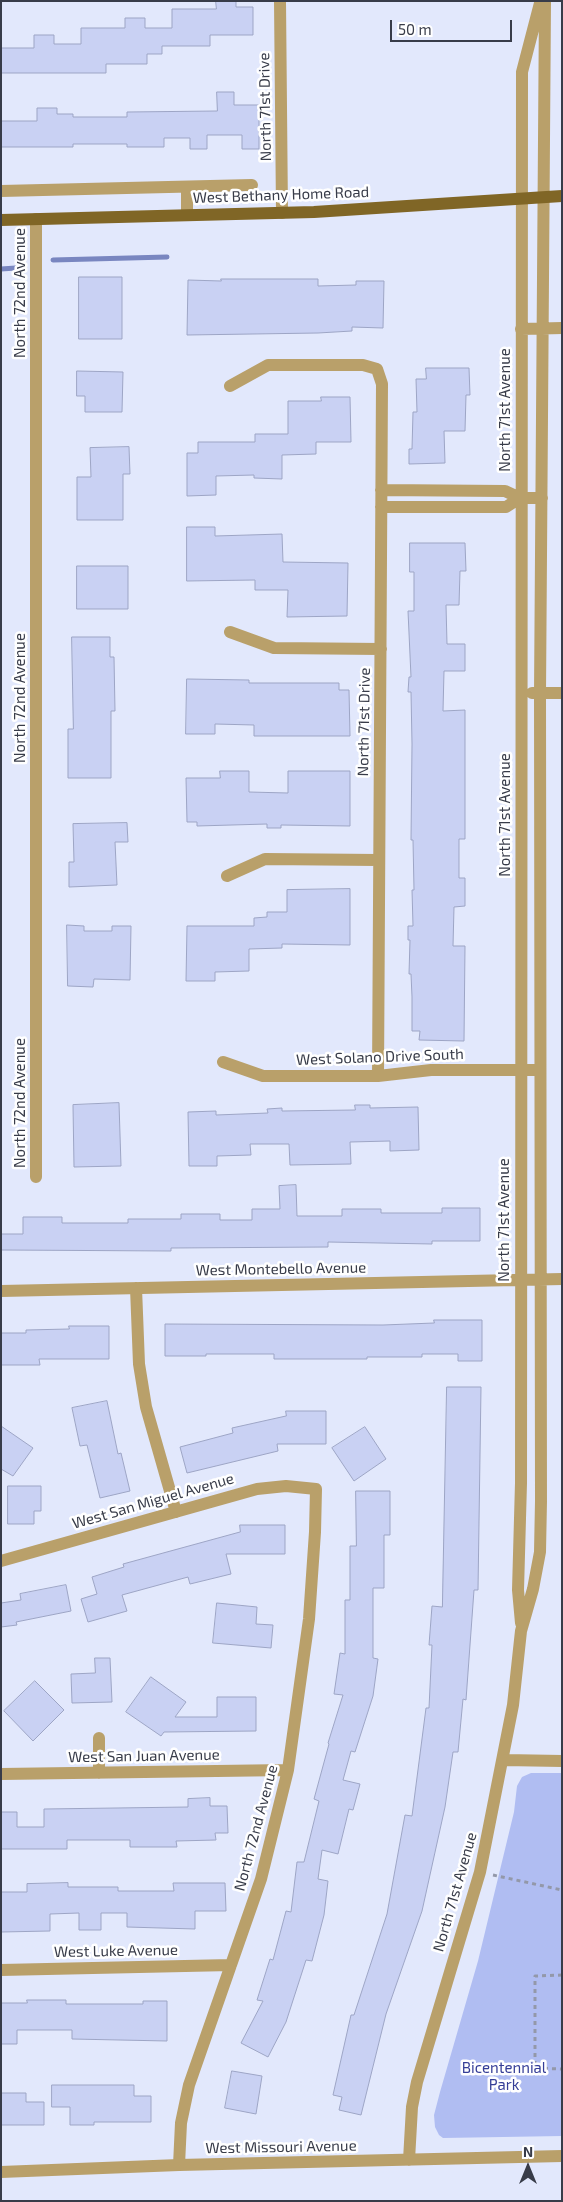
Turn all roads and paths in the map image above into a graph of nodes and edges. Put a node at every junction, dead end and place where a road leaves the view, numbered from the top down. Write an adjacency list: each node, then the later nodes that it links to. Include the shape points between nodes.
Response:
1 (280, 1): 10 (street, North 71st Drive)
2 (541, 1): 9 (street, North 71st Avenue, via 522,72)
3 (545, 1): 7 (street, North 71st Avenue)
4 (252, 185): 5 (street, West Bethany Home Road)
5 (187, 187): 6 (street, West Bethany Home Road); 11 (street)
6 (1, 191)
7 (544, 196): 8 (main road, West Bethany Home Road); 9 (main road, West Bethany Home Road); 16 (street, North 71st Avenue)
8 (562, 196)
9 (522, 197): 10 (main road, West Bethany Home Road); 15 (street, North 71st Avenue)
10 (282, 213): 11 (main road, West Bethany Home Road)
11 (187, 215): 12 (main road, West Bethany Home Road)
12 (36, 219): 13 (main road, West Bethany Home Road); 35 (street, North 72nd Avenue)
13 (1, 220)
14 (562, 328): 16 (street)
15 (521, 329): 16 (street); 20 (street, North 71st Avenue)
16 (542, 329): 21 (street, North 71st Avenue)
17 (230, 386): 18 (street, North 71st Drive, via 268,365 362,365 377,369 382,384)
18 (381, 490): 19 (street); 22 (street, North 71st Drive)
19 (462, 490): 20 (street, via 506,491); 23 (street)
20 (520, 498): 21 (street); 23 (street, via 506,506); 26 (street, North 71st Avenue)
21 (542, 498): 27 (street, North 71st Avenue)
22 (381, 506): 23 (street); 25 (street, North 71st Drive)
23 (462, 506)
24 (230, 632): 25 (street, via 274,648)
25 (381, 649): 29 (street, North 71st Drive)
26 (521, 693): 27 (street); 32 (street, North 71st Avenue)
27 (540, 693): 28 (street); 33 (street, North 71st Avenue)
28 (562, 693)
29 (378, 860): 30 (street, via 265,859); 34 (street, North 71st Drive)
30 (227, 876)
31 (223, 1062): 34 (street, West Solano Drive South, via 263,1076)
32 (521, 1070): 33 (street, West Solano Drive South); 34 (street, West Solano Drive South, via 431,1070); 38 (street, North 71st Avenue)
33 (540, 1070): 37 (street, North 71st Avenue)
34 (378, 1076)
35 (36, 1177)
36 (562, 1279): 37 (street, West Montebello Avenue)
37 (540, 1280): 38 (street, West Montebello Avenue); 44 (street, North 71st Avenue, via 540,1552)
38 (520, 1281): 39 (street, West Montebello Avenue); 44 (street, North 71st Avenue, via 518,1590)
39 (136, 1288): 40 (street, West Montebello Avenue); 42 (street, via 139,1364 146,1407)
40 (1, 1291)
41 (316, 1489): 42 (street, West San Miguel Avenue, via 286,1486 258,1489); 48 (street, North 72nd Avenue, via 309,1619)
42 (176, 1512): 43 (street, West San Miguel Avenue)
43 (1, 1561)
44 (521, 1631): 46 (street, North 71st Avenue, via 514,1705)
45 (99, 1738): 49 (street)
46 (504, 1760): 47 (street); 51 (street, North 71st Avenue)
47 (562, 1761)
48 (288, 1770): 49 (street, West San Juan Avenue); 53 (street, North 72nd Avenue, via 261,1879)
49 (99, 1773): 50 (street, West San Juan Avenue)
50 (1, 1774)
51 (480, 1872): 52 (path); 58 (street, North 71st Avenue, via 417,2082)
52 (562, 1890)
53 (231, 1965): 54 (street, West Luke Avenue); 59 (street, North 72nd Avenue, via 189,2085 181,2123)
54 (1, 1970)
55 (562, 1975): 56 (path, via 536,1976 536,2068)
56 (562, 2069)
57 (562, 2156): 58 (street, West Missouri Avenue)
58 (409, 2160): 59 (street, West Missouri Avenue)
59 (179, 2165): 60 (street, West Missouri Avenue)
60 (1, 2172)

